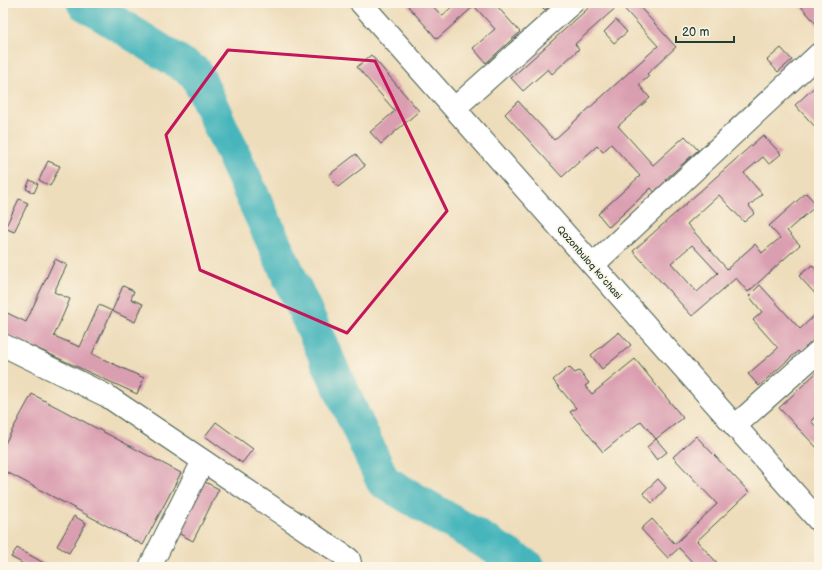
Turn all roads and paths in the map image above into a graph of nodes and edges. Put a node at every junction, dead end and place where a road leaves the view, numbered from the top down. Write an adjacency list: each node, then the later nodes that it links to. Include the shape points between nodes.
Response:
1 (361, 3): 4 (street, Qozonbuloq koʻchasi)
2 (572, 3): 4 (street)
3 (819, 54): 5 (street)
4 (455, 108): 5 (street, Qozonbuloq koʻchasi)
5 (594, 265): 8 (street, Qozonbuloq koʻchasi)
6 (3, 345): 9 (street, via 107,396)
7 (819, 351): 8 (street)
8 (735, 426): 10 (street, Qozonbuloq koʻchasi)
9 (203, 461): 11 (street); 12 (street, via 349,559)
10 (819, 521)
11 (150, 567)
12 (352, 567)

